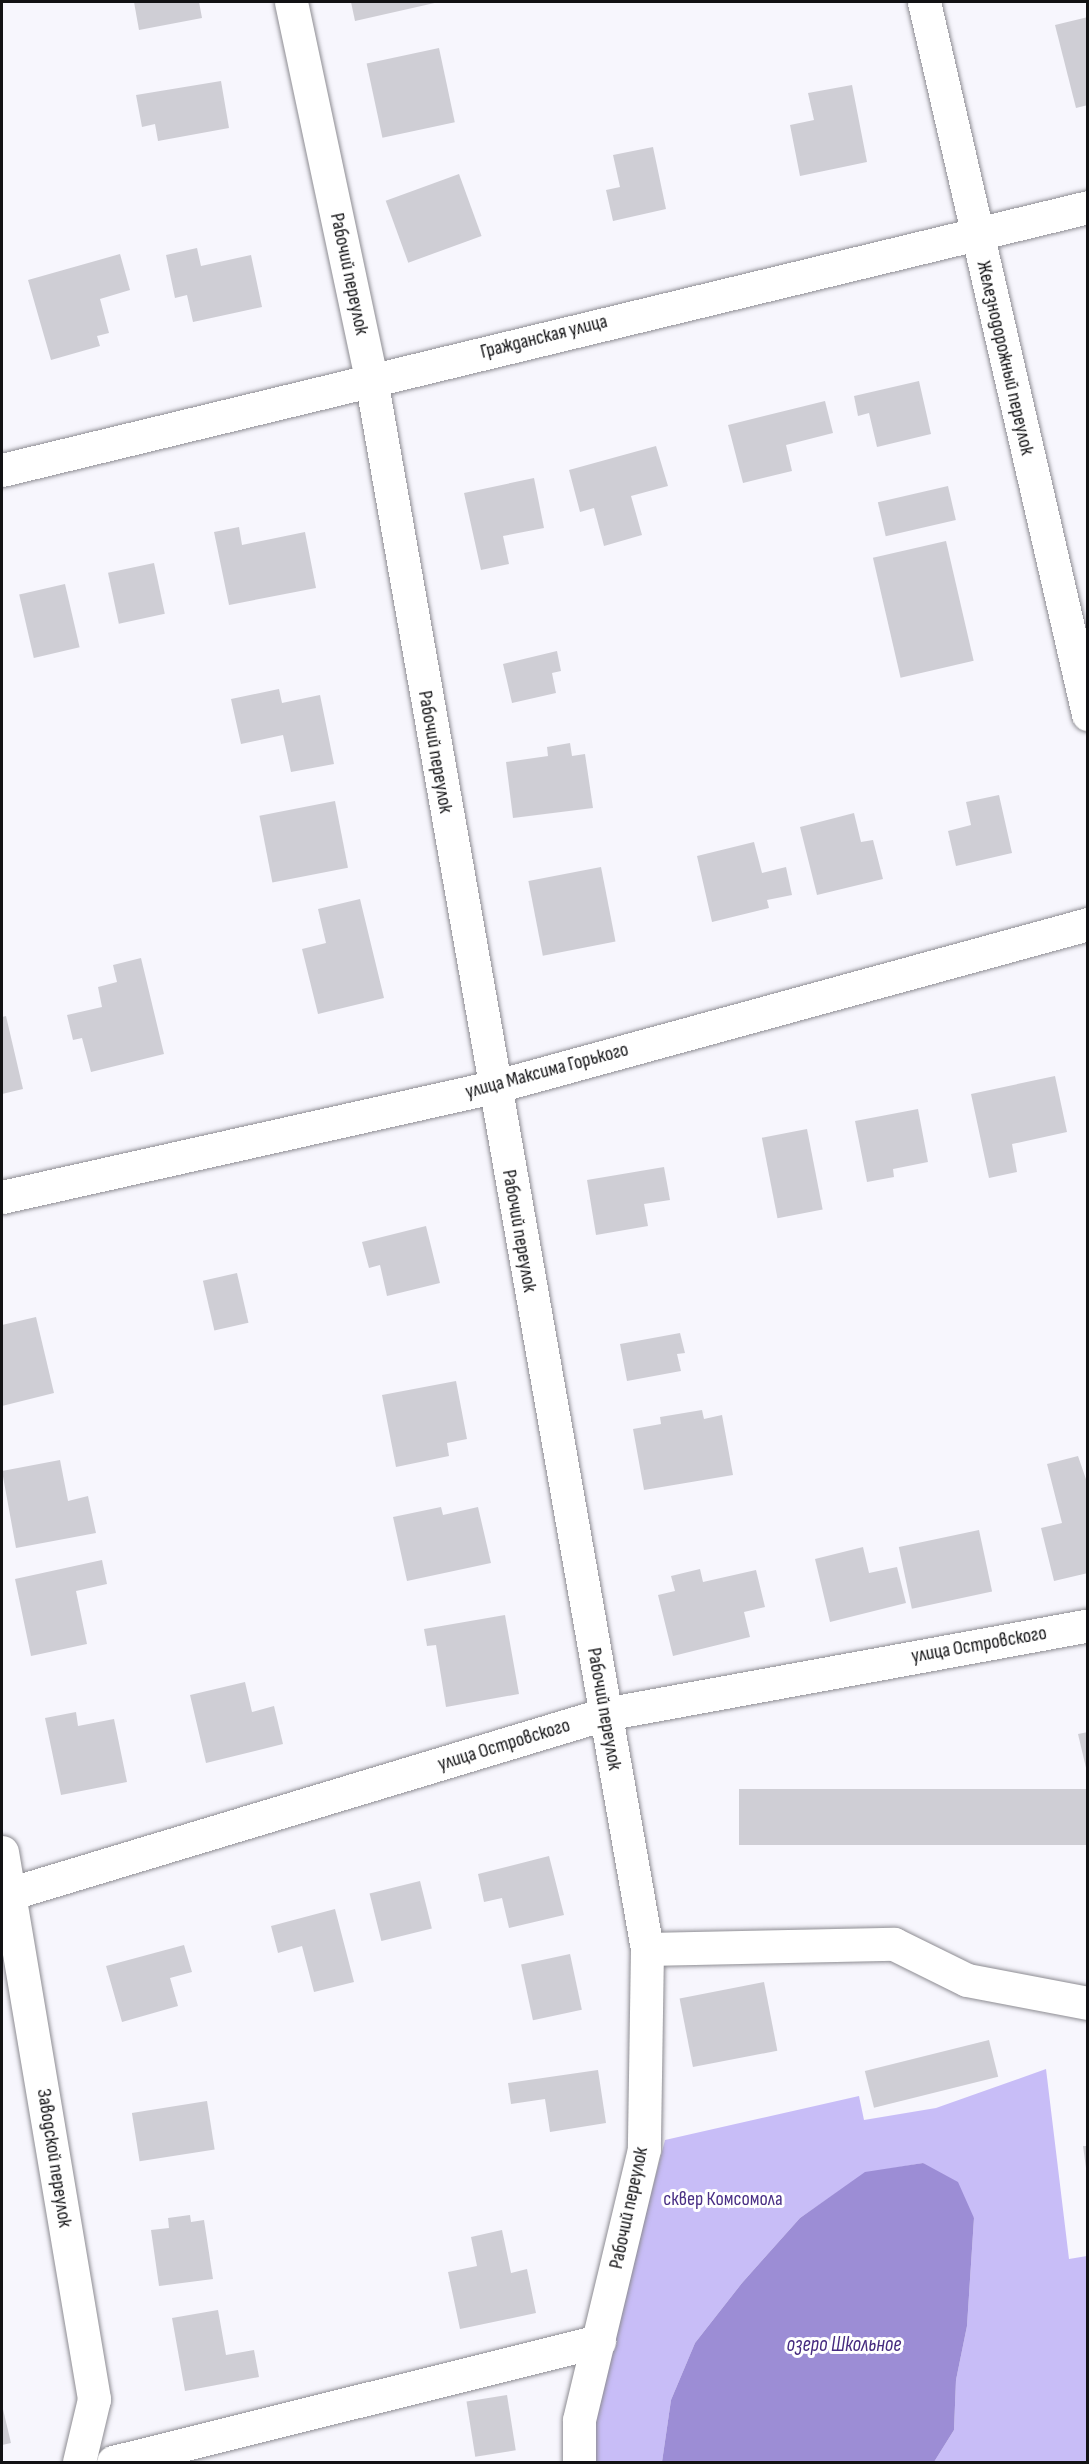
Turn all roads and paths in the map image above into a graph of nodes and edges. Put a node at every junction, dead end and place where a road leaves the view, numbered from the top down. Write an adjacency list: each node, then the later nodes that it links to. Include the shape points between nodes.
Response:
1 (291, 2): 5 (street, Рабочий переулок)
2 (924, 2): 4 (street, Железнодорожный переулок)
3 (1088, 207): 4 (street, Гражданская улица)
4 (975, 233): 5 (street, Гражданская улица); 7 (street, Железнодорожный переулок)
5 (371, 379): 6 (street, Гражданская улица); 9 (street, Рабочий переулок)
6 (2, 470)
7 (1088, 714)
8 (1088, 924): 9 (street, улица Максима Горького)
9 (493, 1087): 10 (street, улица Максима Горького); 12 (street, Рабочий переулок)
10 (2, 1197)
11 (1088, 1625): 12 (street, улица Островского)
12 (605, 1714): 14 (street, улица Островского); 15 (street, Рабочий переулок)
13 (2, 1852): 14 (street, Заводской переулок)
14 (6, 1895): 18 (street, Заводской переулок, via 94,2399)
15 (647, 1949): 16 (street, via 894,1944 967,1980); 17 (street, Рабочий переулок, via 644,2149)
16 (1088, 2003)
17 (598, 2341): 19 (street); 20 (street, Рабочий переулок, via 579,2420)
18 (79, 2463)
19 (113, 2463)
20 (579, 2463)

